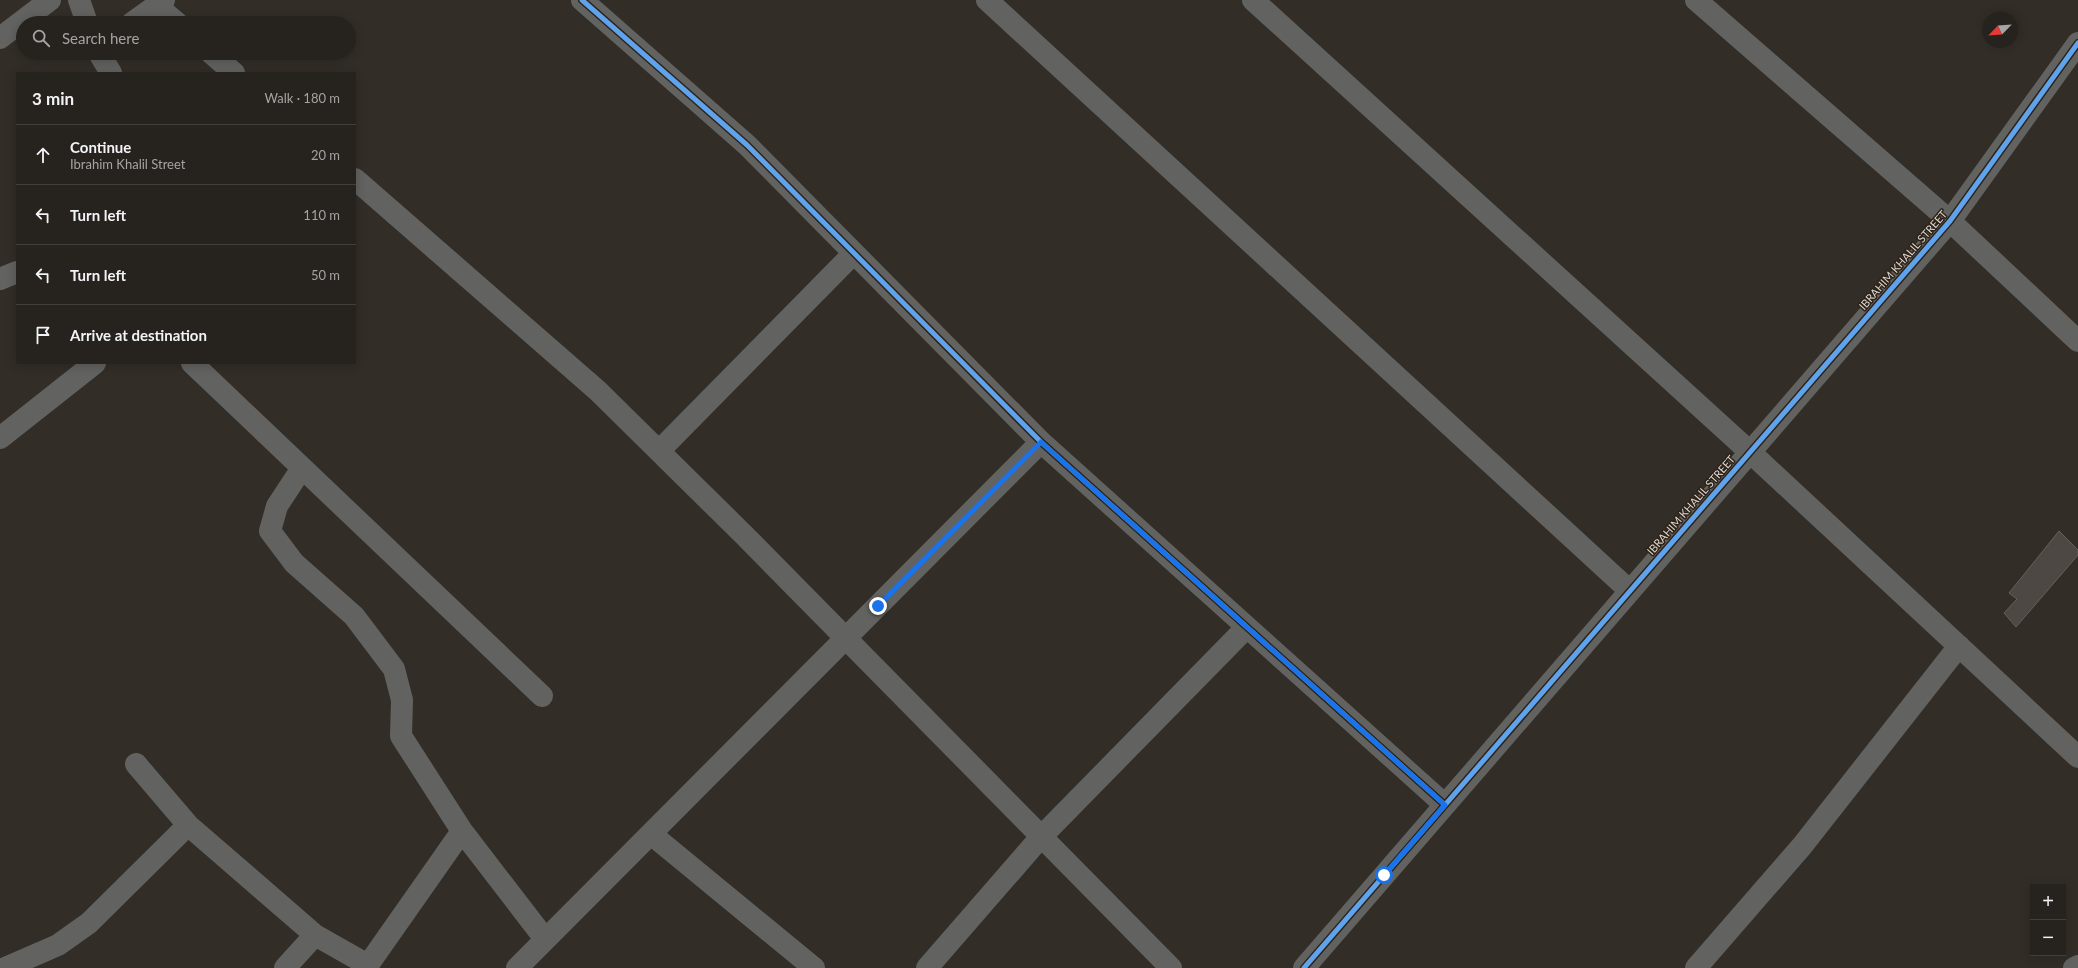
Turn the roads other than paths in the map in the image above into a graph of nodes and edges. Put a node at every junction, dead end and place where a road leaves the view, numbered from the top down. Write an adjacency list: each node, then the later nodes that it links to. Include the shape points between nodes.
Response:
1 (50, 0): 8 (street)
2 (80, 0): 9 (street)
3 (582, 0): 21 (street, via 747,145)
4 (987, 0): 32 (street)
5 (1253, 0): 30 (street)
6 (1696, 0): 20 (street)
7 (160, 3): 10 (street); 11 (street)
8 (29, 16)
9 (85, 16)
10 (142, 16)
11 (171, 16)
12 (16, 26): 13 (street)
13 (0, 38)
14 (2078, 43): 20 (street, IBRAHIM KHALIL STREET)
15 (103, 60): 17 (street)
16 (219, 60): 18 (street)
17 (110, 72)
18 (233, 72)
19 (356, 180): 29 (street, via 598,391)
20 (1950, 220): 24 (street); 30 (street, IBRAHIM KHALIL STREET)
21 (854, 253): 28 (street); 29 (street)
22 (16, 272): 23 (street)
23 (0, 279)
24 (2078, 341)
25 (94, 364): 27 (street)
26 (193, 364): 31 (street)
27 (0, 438)
28 (1041, 442): 33 (street); 34 (street)
29 (659, 451): 34 (street)
30 (1750, 452): 32 (street, IBRAHIM KHALIL STREET); 35 (street)
31 (302, 468): 36 (street); 41 (street, via 277,506 270,531 294,563 354,616 394,669 402,700 401,736)
32 (1630, 591): 39 (street, IBRAHIM KHALIL STREET)
33 (1246, 628): 39 (street); 43 (street)
34 (845, 639): 42 (street); 43 (street)
35 (1959, 646): 37 (street); 54 (street, via 1802,846)
36 (542, 696)
37 (2078, 757)
38 (136, 764): 40 (street)
39 (1445, 805): 53 (street, IBRAHIM KHALIL STREET)
40 (188, 825): 44 (street); 46 (street, via 89,923 58,945)
41 (462, 831): 44 (street, via 368,965); 45 (street)
42 (651, 834): 45 (street); 47 (street)
43 (1040, 838): 51 (street); 52 (street)
44 (315, 935): 49 (street)
45 (546, 940): 50 (street)
46 (4, 964)
47 (805, 965)
48 (2078, 966): 55 (street)
49 (285, 968)
50 (517, 968)
51 (926, 968)
52 (1170, 968)
53 (1304, 968)
54 (1696, 968)
55 (2074, 968)

